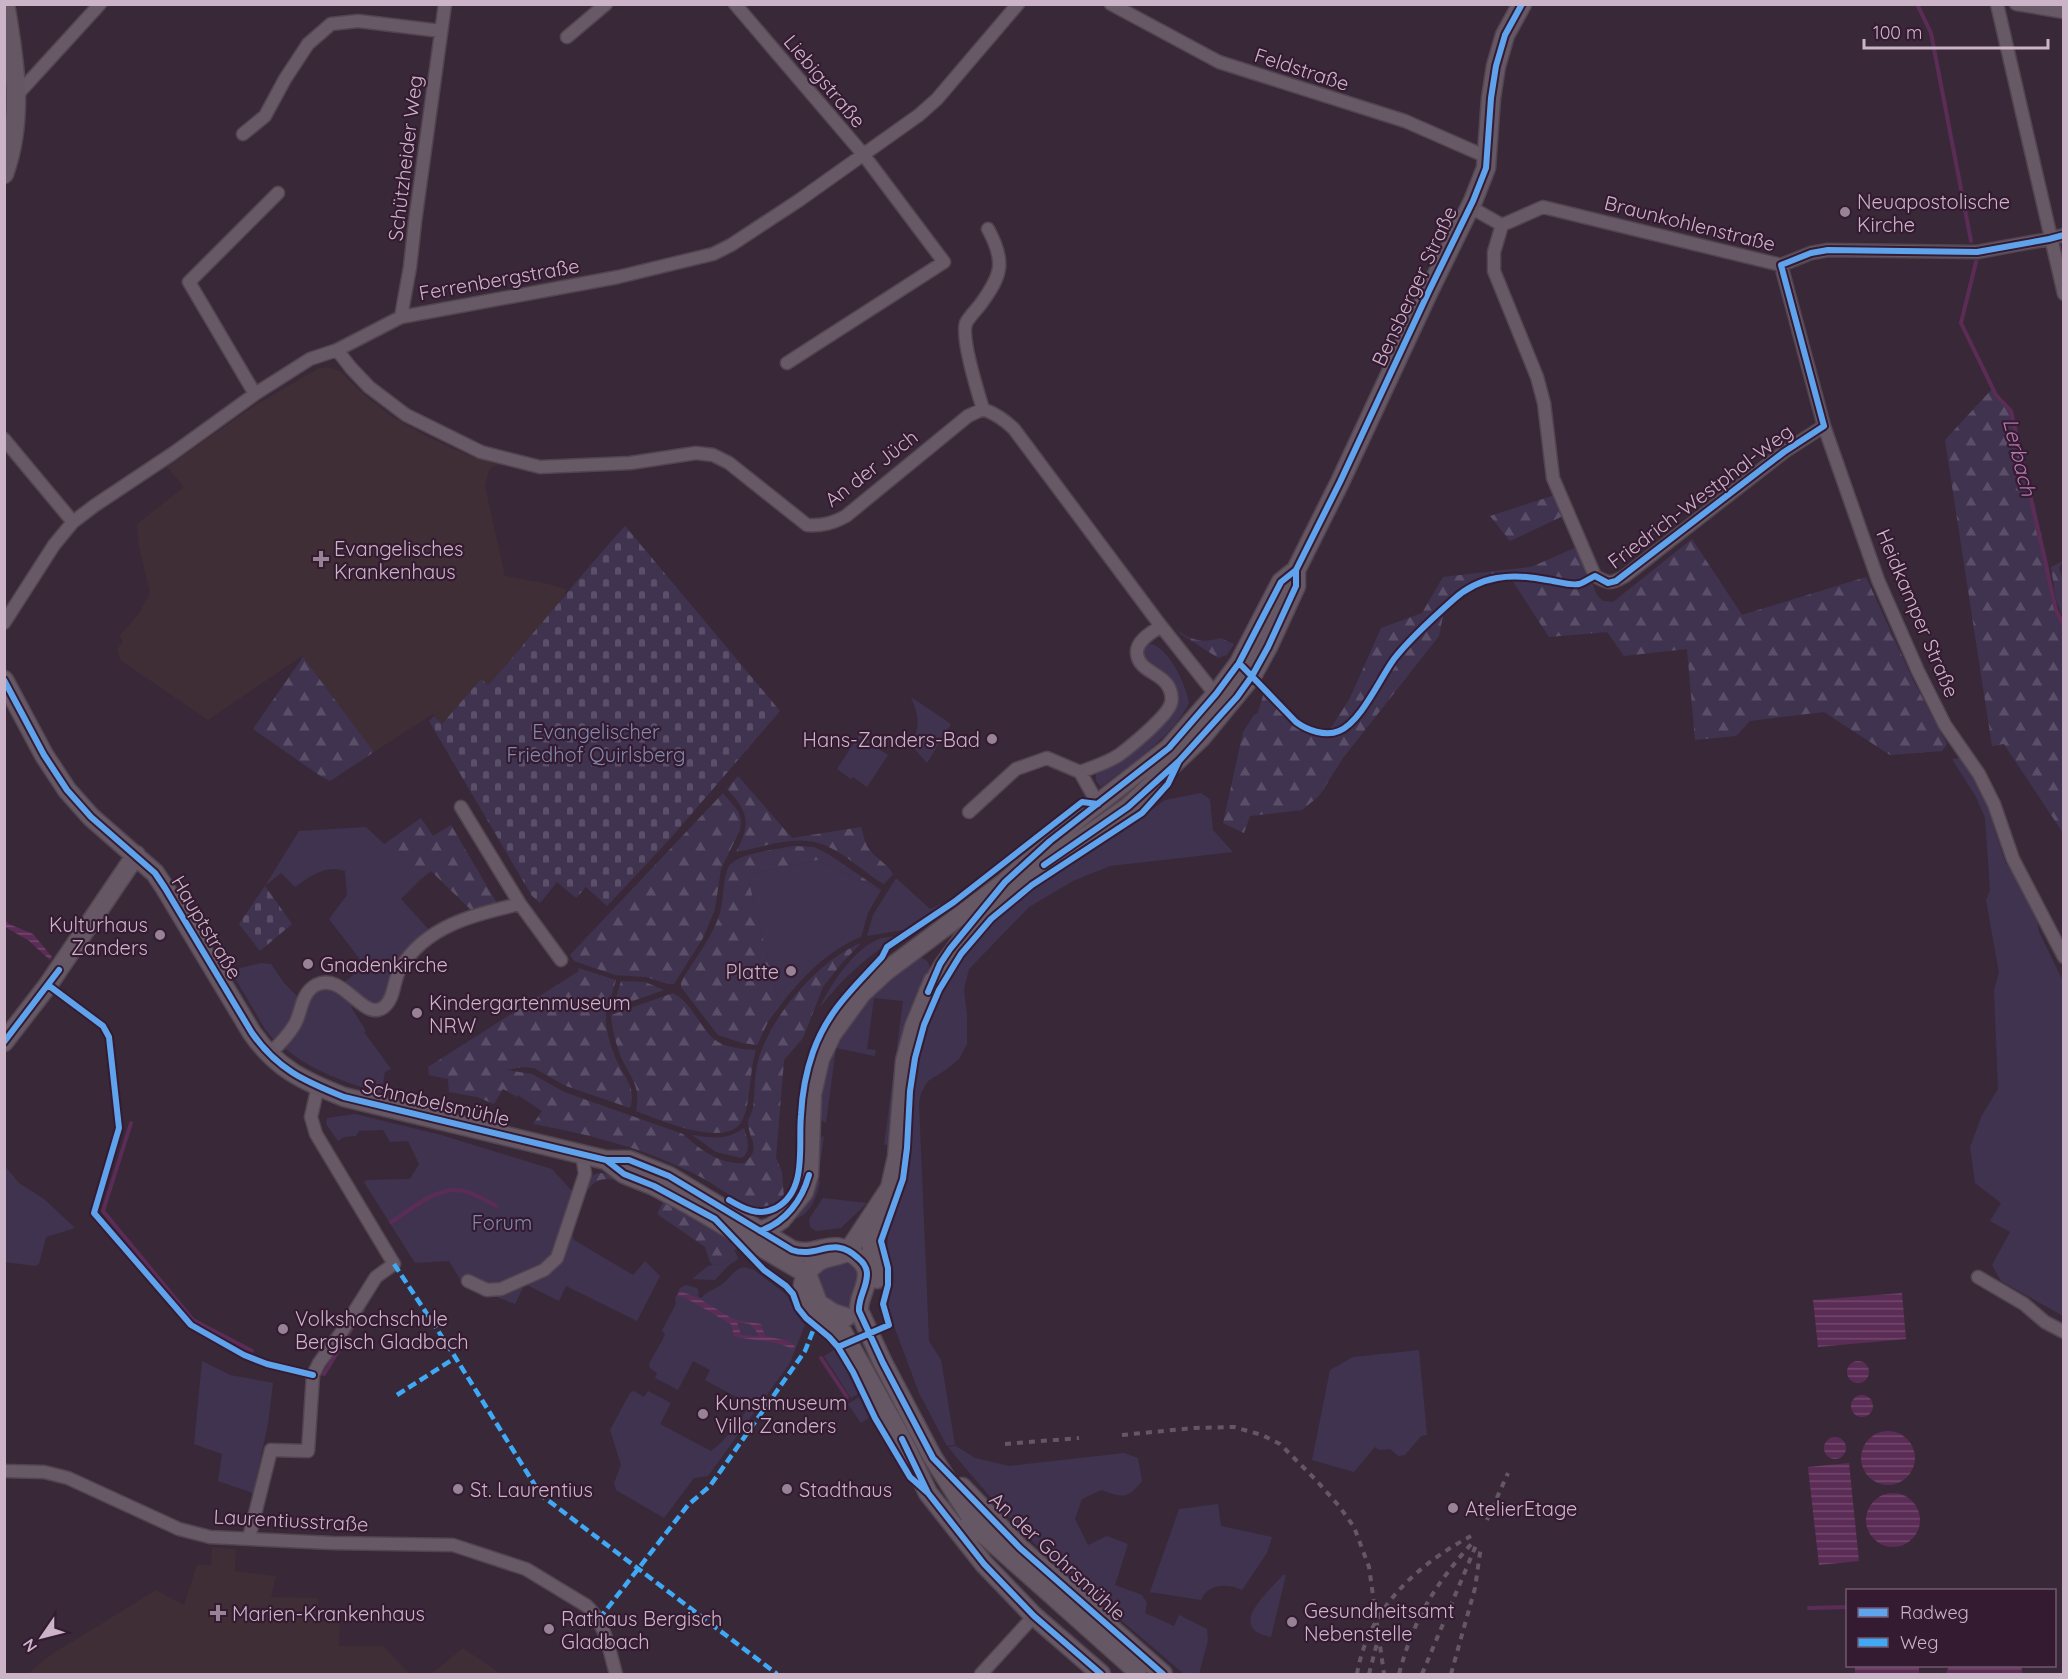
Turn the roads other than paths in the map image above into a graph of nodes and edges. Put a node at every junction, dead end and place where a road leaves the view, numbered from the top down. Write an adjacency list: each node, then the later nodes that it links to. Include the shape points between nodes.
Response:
1 (5, 4): 14 (main road)
2 (100, 4): 14 (street)
3 (445, 4): 12 (street, Schützheider Weg)
4 (606, 4): 13 (street)
5 (735, 4): 16 (street, Liebigstraße)
6 (1018, 4): 16 (street, Ferrenbergstraße, via 937,99)
7 (1112, 4): 17 (street, Feldstraße, via 1219,62 1405,122)
8 (1522, 4): 17 (main road, Bensberger Straße, via 1505,35 1496,66)
9 (1997, 4): 24 (street)
10 (2016, 4): 11 (street)
11 (2064, 12)
12 (441, 31): 15 (street, via 358,21 331,24 308,44 265,116); 27 (street, Schützheider Weg)
13 (567, 37)
14 (16, 96): 18 (main road, via 15,135)
15 (243, 134)
16 (863, 154): 27 (street, Ferrenbergstraße, via 798,201 713,254 618,277); 29 (street, Liebigstraße, via 944,262)
17 (1487, 158): 20 (main road, Bensberger Straße)
18 (4, 174)
19 (278, 194): 30 (street, via 189,282)
20 (1470, 207): 21 (street); 38 (main road, Bensberger Straße, via 1296,570 1296,586 1268,647 1252,676)
21 (1503, 225): 25 (street, Braunkohlenstraße, via 1543,207); 32 (street, Friedrich-Westphal-Weg, via 1494,252 1494,271 1537,377 1553,478 1595,576 1608,583 1626,576 1784,452)
22 (988, 229): 31 (street, via 997,245 1000,270 966,324 965,339)
23 (2064, 235): 24 (street, Braunkohlenstraße)
24 (2049, 239): 25 (street, Braunkohlenstraße, via 1977,252 1828,250); 26 (street)
25 (1781, 265): 32 (street, Heidkamper Straße)
26 (2064, 294)
27 (401, 317): 28 (street, Ferrenbergstraße)
28 (337, 350): 30 (street, Ferrenbergstraße, via 310,360); 31 (street, An der Jüch, via 369,387 406,416 481,452 540,466 630,463 696,453 712,455 729,463 807,525 834,523 846,516 968,416)
29 (788, 363)
30 (255, 394): 34 (street, Ferrenbergstraße)
31 (983, 410): 36 (street, via 1003,418 1014,429)
32 (1824, 426): 47 (street, Heidkamper Straße, via 1878,580 1918,671 1945,725 1995,804 2013,859)
33 (4, 438): 34 (street)
34 (74, 522): 35 (street, Ferrenbergstraße, via 54,544)
35 (4, 623)
36 (1161, 626): 38 (street); 39 (street, via 1143,640 1137,652 1141,663 1170,689 1168,711 1117,756)
37 (4, 680): 44 (main road, Hauptstraße, via 67,790 91,817)
38 (1221, 702): 40 (main road, Bensberger Straße); 43 (main road, Bensberger Straße, via 1179,761)
39 (1080, 772): 40 (street); 42 (street, via 1047,758 1016,769)
40 (1098, 804): 43 (main road, via 1102,812); 45 (main road, Bensberger Straße)
41 (461, 807): 46 (street)
42 (969, 812)
43 (1098, 830): 49 (main road, Bensberger Straße, via 1005,893 962,940)
44 (136, 855): 50 (main road, via 48,985); 51 (main road, Hauptstraße, via 165,888)
45 (1005, 882): 49 (main road, Bensberger Straße, via 950,949); 56 (main road, Bensberger Straße, via 886,971 862,993 832,1034 820,1059 812,1094 809,1175 804,1192 771,1227)
46 (520, 904): 48 (street); 51 (street, via 473,915 428,938 400,969 389,1002 381,1009 371,1010 333,983 314,986 288,1034)
47 (2064, 957)
48 (561, 960)
49 (928, 992): 55 (main road, Bensberger Straße, via 905,1061 897,1157)
50 (8, 1029)
51 (268, 1055): 52 (main road, Schnabelsmühle)
52 (318, 1086): 53 (main road, Schnabelsmühle, via 344,1097); 69 (street, via 311,1117 316,1134 394,1264 376,1277 313,1375 308,1451 271,1450)
53 (582, 1154): 54 (main road, Schnabelsmühle); 60 (street, via 585,1174 556,1258 544,1270 501,1289 487,1290)
54 (606, 1160): 56 (main road, Schnabelsmühle, via 630,1160 669,1176); 59 (main road, Schnabelsmühle, via 624,1174 654,1186 737,1232 768,1264)
55 (890, 1188): 57 (main road, Bensberger Straße); 61 (main road, Bensberger Straße, via 885,1210 871,1238 877,1280)
56 (760, 1231): 57 (main road, Schnabelsmühle, via 792,1250 808,1253 831,1246)
57 (849, 1250): 59 (main road, via 817,1262); 61 (main road, via 866,1269 866,1285)
58 (1978, 1277): 63 (street)
59 (804, 1280): 61 (main road, via 823,1308); 62 (main road, via 804,1299 809,1309)
60 (468, 1281)
61 (858, 1310): 62 (main road); 64 (main road, via 859,1337); 66 (main road)
62 (825, 1321): 64 (main road, via 843,1333)
63 (2064, 1332)
64 (882, 1403): 65 (main road)
65 (902, 1439): 68 (main road, via 956,1510); 70 (main road, via 928,1493 984,1564)
66 (933, 1458): 68 (main road); 75 (main road, An der Gohrsmühle, via 1020,1548)
67 (4, 1471): 69 (street, Laurentiusstraße, via 44,1472 68,1479 179,1529 210,1537)
68 (979, 1530): 71 (main road)
69 (249, 1538): 72 (street, Laurentiusstraße, via 453,1545 513,1564 587,1606 599,1619)
70 (1034, 1616): 73 (street); 74 (main road)
71 (1137, 1671)
72 (616, 1674)
73 (981, 1674)
74 (1101, 1674)
75 (1163, 1674)

